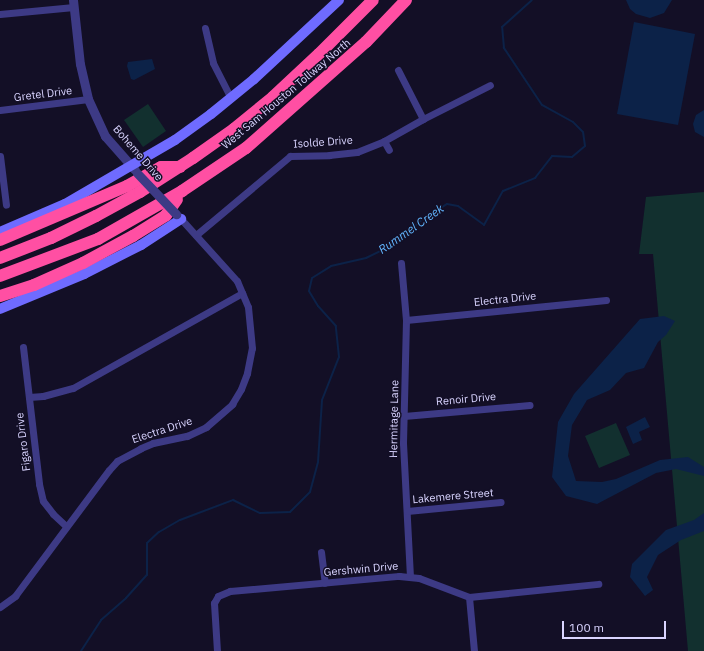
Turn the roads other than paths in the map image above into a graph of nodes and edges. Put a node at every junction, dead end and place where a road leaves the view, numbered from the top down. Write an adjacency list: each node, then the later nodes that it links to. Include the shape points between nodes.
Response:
1 (339, 0): 9 (main road)
2 (373, 0): 16 (highway, West Sam Houston Tollway North, via 273,97 224,137)
3 (406, 0): 18 (highway, West Sam Houston Tollway North, via 366,42 246,148)
4 (74, 3): 5 (street); 10 (street, Boheme Drive, via 80,64)
5 (0, 14)
6 (205, 28): 9 (street, via 213,63)
7 (398, 70): 12 (street)
8 (490, 85): 12 (street, Isolde Drive)
9 (232, 98): 17 (main road)
10 (88, 100): 11 (street, Gretel Drive); 17 (street, Boheme Drive, via 105,136)
11 (0, 110)
12 (423, 118): 13 (street, Isolde Drive)
13 (384, 141): 14 (street); 22 (street, Isolde Drive, via 345,154 290,156)
14 (389, 150)
15 (0, 156): 19 (street)
16 (180, 167): 23 (highway, via 161,167 127,186); 24 (highway, West Sam Houston Tollway North, via 96,216 40,243)
17 (134, 170): 20 (street, Boheme Drive, bridge); 21 (main road)
18 (182, 191): 26 (highway, West Sam Houston Tollway North, via 98,239); 28 (highway, via 166,215 133,236 83,263 34,285)
19 (6, 205)
20 (179, 217): 22 (street, Boheme Drive); 30 (main road, via 141,245 98,267)
21 (0, 232)
22 (196, 236): 27 (street, Boheme Drive, via 237,281)
23 (0, 240)
24 (0, 258)
25 (401, 263): 31 (street, Hermitage Lane)
26 (0, 276)
27 (242, 294): 33 (street, via 72,388 58,393); 38 (street, Electra Drive, via 248,307 252,348 247,373 232,404 206,427 187,436 141,448 117,461)
28 (0, 296)
29 (606, 300): 31 (street, Electra Drive)
30 (0, 309)
31 (406, 320): 35 (street, Hermitage Lane)
32 (23, 347): 33 (street, Figaro Drive)
33 (29, 397): 38 (street, Figaro Drive, via 43,501)
34 (530, 405): 35 (street, Renoir Drive)
35 (404, 416): 37 (street, Hermitage Lane)
36 (502, 502): 37 (street, Lakemere Street)
37 (407, 511): 40 (street, Hermitage Lane)
38 (66, 526): 44 (street, Electra Drive, via 15,596)
39 (321, 552): 41 (street)
40 (410, 576): 41 (street, Gershwin Drive); 43 (street, Gershwin Drive)
41 (325, 583): 45 (street, Gershwin Drive, via 230,591 218,596 214,603)
42 (598, 584): 43 (street, Gershwin Drive)
43 (469, 597): 46 (street)
44 (0, 607)
45 (217, 651)
46 (474, 651)

